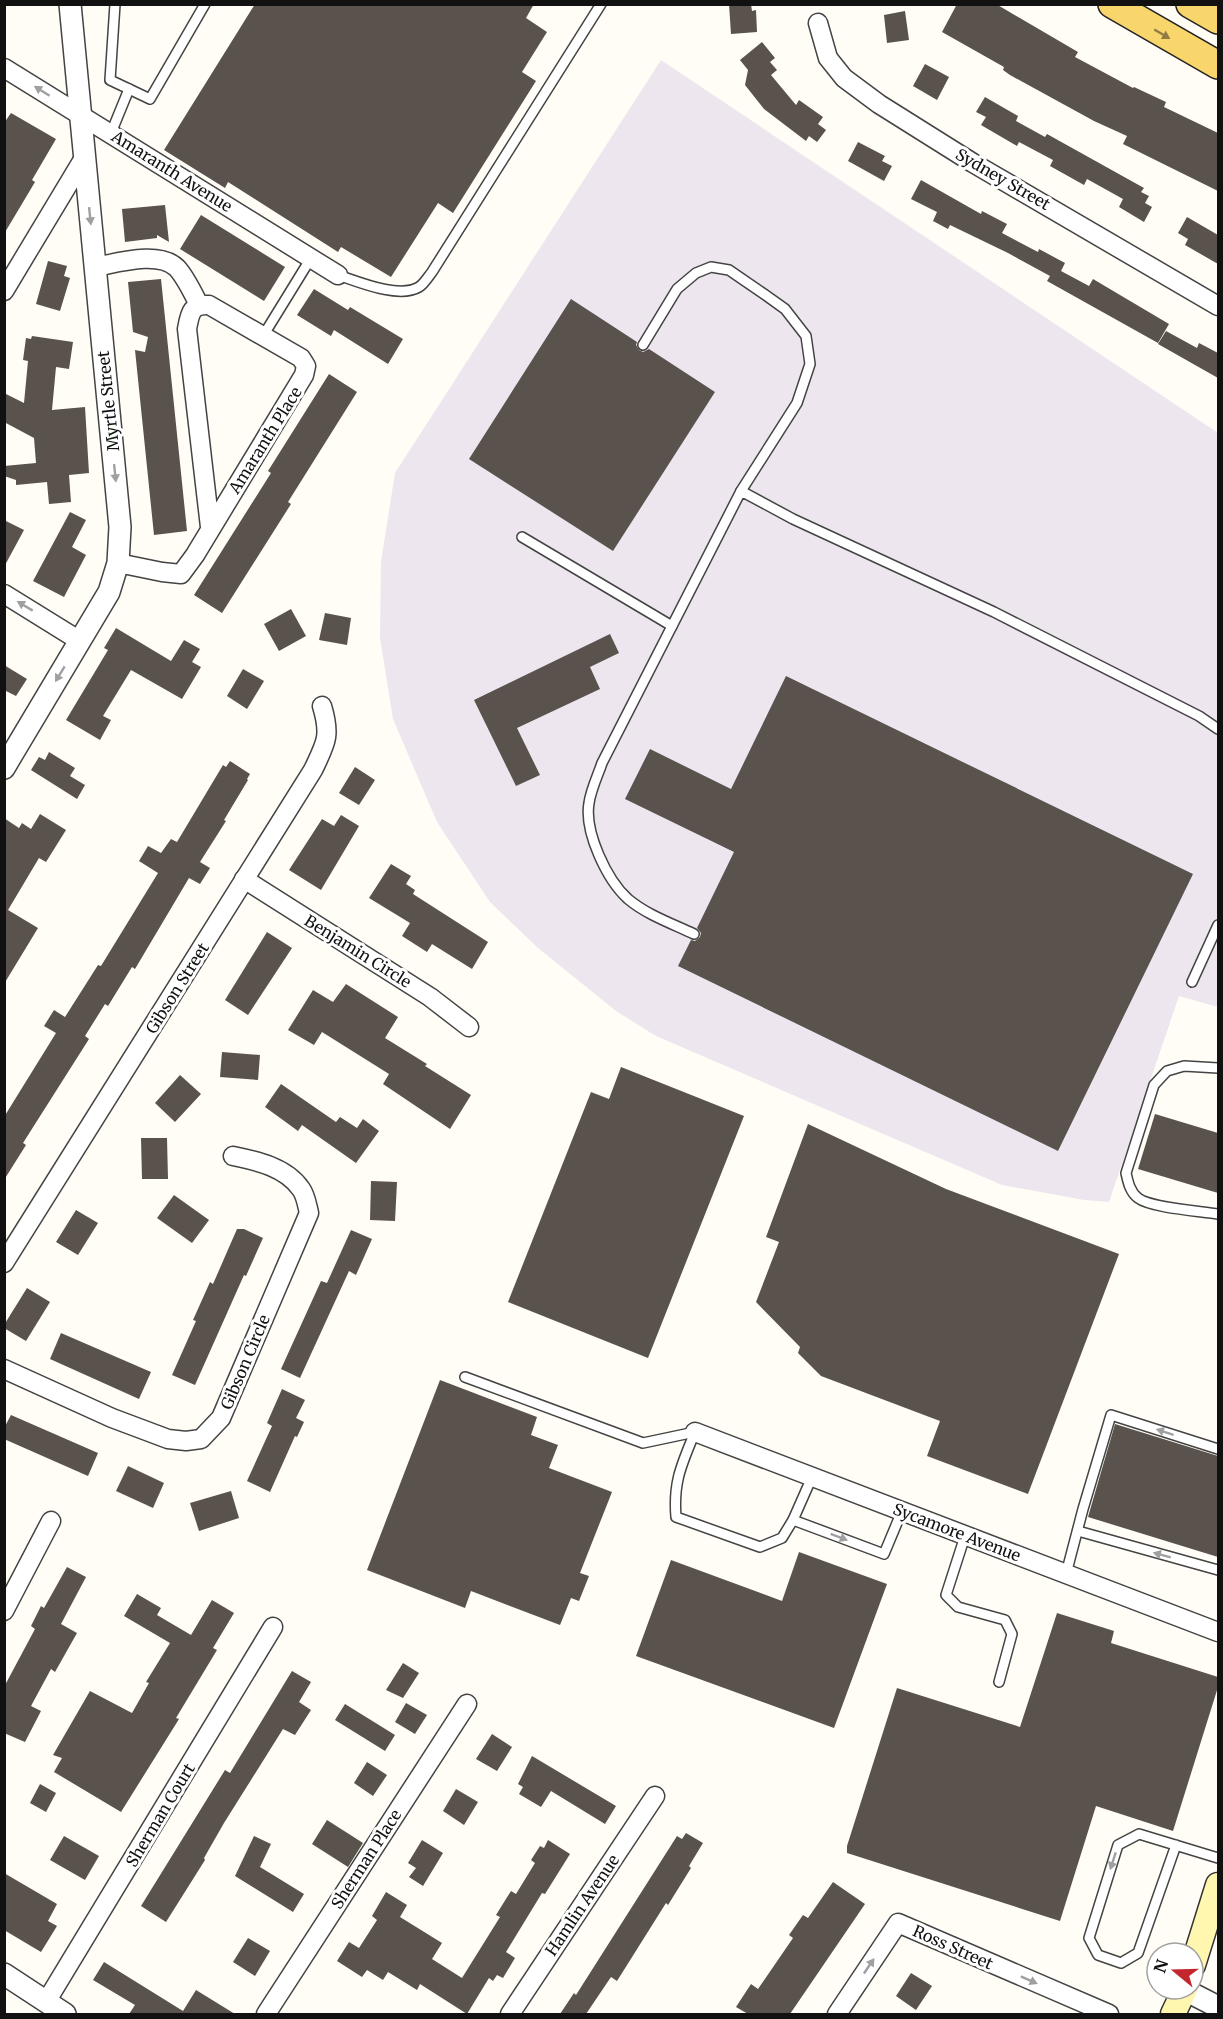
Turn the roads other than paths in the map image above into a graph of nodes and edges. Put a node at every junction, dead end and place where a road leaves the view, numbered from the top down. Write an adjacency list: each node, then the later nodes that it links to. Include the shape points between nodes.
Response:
1 (70, 4): 12 (street, Myrtle Street)
2 (115, 4): 11 (lane, via 110,80)
3 (205, 4): 11 (lane, via 150,99)
4 (601, 4): 17 (lane, via 420,286 391,290)
5 (1112, 4): 9 (main road, one-way to 9)
6 (1190, 4): 7 (main road)
7 (1218, 20)
8 (818, 23): 20 (street, Sydney Street, via 828,58 844,78 879,104)
9 (1218, 65)
10 (4, 68): 12 (street, Amaranth Avenue, one-way to 10)
11 (129, 89): 13 (lane)
12 (80, 114): 13 (street, Amaranth Avenue); 14 (street, Myrtle Street)
13 (111, 133): 15 (street, Amaranth Avenue)
14 (84, 158): 16 (street, Myrtle Street, one-way to 16); 18 (street)
15 (311, 258): 17 (street, Amaranth Avenue); 21 (lane)
16 (95, 267): 19 (street, via 163,259 176,267); 26 (street, Myrtle Street, one-way to 26, via 120,527)
17 (338, 275)
18 (4, 291)
19 (199, 305): 21 (street, Amaranth Place, via 209,305); 24 (street, Amaranth Place, via 189,316 187,329)
20 (1218, 306)
21 (263, 336): 24 (street, Amaranth Place, via 302,357 304,375)
22 (643, 345): 23 (lane, via 677,289 696,273 711,267 729,270 764,294 784,309 806,336 810,364 798,402)
23 (741, 491): 28 (lane); 31 (lane, via 994,612)
24 (210, 527): 26 (street, Amaranth Place, via 181,574)
25 (522, 537): 28 (lane)
26 (118, 563): 29 (street, Myrtle Street, via 109,592)
27 (4, 594): 29 (street, one-way to 27)
28 (672, 626): 35 (lane, via 602,763 588,803 589,831 602,863 627,898)
29 (80, 641): 32 (street, Myrtle Street, one-way to 32)
30 (322, 706): 33 (street, Gibson Street, via 328,726 324,748)
31 (1218, 729)
32 (4, 768)
33 (244, 879): 37 (street, Benjamin Circle, via 430,997); 41 (street, Gibson Street)
34 (1218, 925): 36 (lane)
35 (694, 934)
36 (1192, 982)
37 (469, 1027)
38 (1218, 1068): 40 (lane, via 1184,1066 1167,1071 1154,1085 1126,1173 1128,1185 1139,1199 1159,1206)
39 (233, 1156): 42 (street, Gibson Circle, via 265,1163 288,1177 302,1190 309,1213 221,1418 201,1439 168,1439)
40 (1218, 1214)
41 (4, 1263)
42 (4, 1369)
43 (465, 1377): 44 (lane, via 643,1443)
44 (695, 1432): 46 (street, Sycamore Avenue); 48 (lane, via 677,1474 676,1517 760,1547 782,1538)
45 (1218, 1449): 50 (lane, one-way to 50, via 1111,1414)
46 (812, 1477): 47 (street, Sycamore Avenue); 48 (lane)
47 (902, 1511): 48 (lane, one-way to 47, via 884,1554); 51 (street, Sycamore Avenue)
48 (793, 1520)
49 (51, 1521): 54 (street)
50 (1078, 1532): 52 (lane, one-way to 50); 53 (lane)
51 (965, 1536): 53 (street, Sycamore Avenue); 57 (lane, via 946,1595 958,1607 1005,1620 1012,1634)
52 (1218, 1570)
53 (1066, 1574): 56 (street, Sycamore Avenue)
54 (4, 1611)
55 (273, 1627): 65 (street, Sherman Court)
56 (1218, 1632)
57 (999, 1682)
58 (467, 1704): 67 (street, Sherman Place)
59 (655, 1796): 68 (street, Hamlin Avenue)
60 (1176, 1845): 60 (lane, one-way to 60, via 1139,1834 1118,1845 1089,1938 1098,1955 1121,1963 1138,1953); 61 (lane)
61 (1218, 1858)
62 (1218, 1884): 63 (main road)
63 (1200, 1941)
64 (4, 1974): 65 (street)
65 (46, 2002): 66 (street)
66 (64, 2014)
67 (266, 2014)
68 (510, 2014)
69 (837, 2014): 70 (street, Ross Street, one-way to 70, via 898,1923)
70 (1109, 2014)

